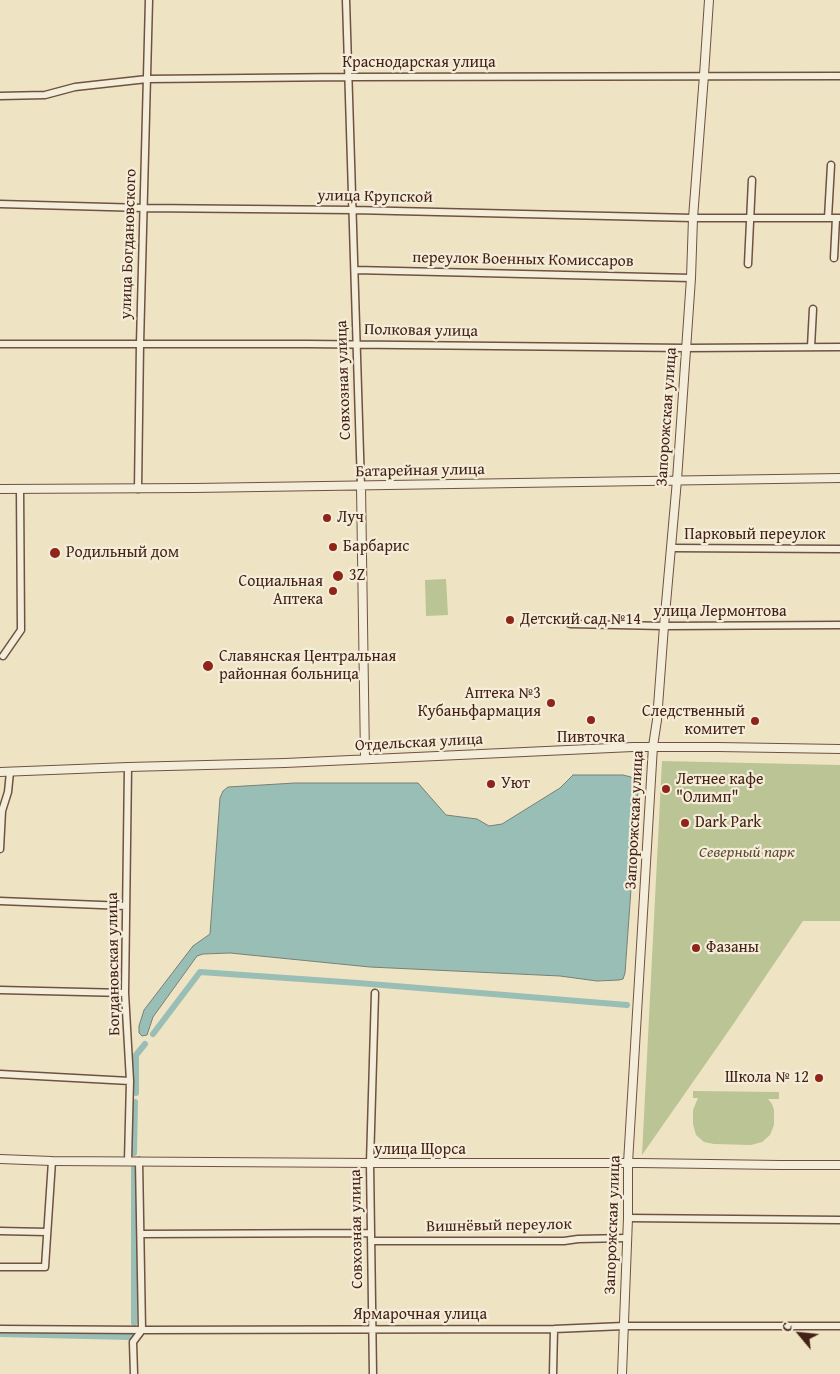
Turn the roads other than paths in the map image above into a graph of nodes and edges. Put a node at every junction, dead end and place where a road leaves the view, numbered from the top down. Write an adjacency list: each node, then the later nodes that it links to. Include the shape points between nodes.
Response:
1 (149, 0): 7 (street, улица Богдановского)
2 (346, 0): 6 (street, Совхозная улица)
3 (709, 0): 4 (street, Запорожская улица)
4 (704, 76): 5 (street, Краснодарская улица); 6 (street, Краснодарская улица); 14 (street, Запорожская улица)
5 (840, 76)
6 (348, 77): 7 (street, Краснодарская улица); 13 (street, Совхозная улица)
7 (147, 79): 8 (street, Краснодарская улица, via 75,87 46,95); 12 (street, улица Богдановского)
8 (0, 96)
9 (831, 166): 16 (street)
10 (752, 180): 15 (street)
11 (0, 204): 12 (street, улица Крупской)
12 (144, 208): 13 (street, улица Крупской); 23 (street, улица Богдановского)
13 (353, 210): 14 (street, улица Крупской); 19 (street, Совхозная улица)
14 (693, 218): 15 (street, улица Крупской); 20 (street, Запорожская улица)
15 (750, 218): 16 (street, улица Крупской); 18 (street)
16 (835, 218): 17 (street)
17 (834, 258)
18 (748, 264)
19 (355, 270): 20 (street, переулок Военных Комиссаров); 24 (street, Совхозная улица)
20 (691, 278): 27 (street, Запорожская улица)
21 (813, 309): 25 (street)
22 (0, 344): 23 (street, Полковая улица)
23 (140, 344): 24 (street, Полковая улица); 33 (street, улица Богдановского)
24 (357, 345): 27 (street, Полковая улица); 30 (street, Совхозная улица)
25 (811, 347): 26 (street, Полковая улица); 27 (street, Полковая улица)
26 (840, 347)
27 (686, 348): 29 (street, Запорожская улица)
28 (840, 478): 29 (street, Батарейная улица)
29 (677, 480): 30 (street, Батарейная улица); 34 (street, Запорожская улица)
30 (361, 486): 33 (street, Батарейная улица); 42 (street, Совхозная улица)
31 (0, 489): 32 (street, Батарейная улица)
32 (20, 489): 33 (street, Батарейная улица); 39 (street, via 21,630)
33 (138, 489)
34 (671, 548): 35 (street, Парковый переулок); 38 (street, Запорожская улица)
35 (840, 548)
36 (570, 624): 38 (street, улица Лермонтова)
37 (840, 625): 38 (street, улица Лермонтова)
38 (664, 626): 40 (street, Запорожская улица)
39 (3, 656)
40 (653, 746): 41 (street, Отдельская улица); 42 (street, Отдельская улица); 58 (street, Запорожская улица)
41 (840, 749)
42 (365, 759): 43 (street, Отдельская улица)
43 (128, 767): 45 (street, Отдельская улица); 48 (street, Богдановская улица)
44 (0, 772): 45 (street, Отдельская улица)
45 (10, 772): 46 (street, via 2,812)
46 (0, 849)
47 (0, 901): 48 (street)
48 (126, 906): 50 (street, Богдановская улица)
49 (0, 990): 50 (street)
50 (125, 993): 53 (street, Богдановская улица)
51 (375, 993): 59 (street, Совхозная улица)
52 (0, 1074): 53 (street)
53 (130, 1081): 55 (street, Богдановская улица)
54 (0, 1159): 56 (street, улица Щорса)
55 (128, 1160): 56 (street, улица Щорса); 57 (street, улица Щорса)
56 (52, 1161): 64 (street)
57 (140, 1161): 59 (street, улица Щорса); 66 (street)
58 (628, 1163): 59 (street, улица Щорса); 60 (street, улица Щорса); 61 (street, Запорожская улица)
59 (370, 1164): 65 (street, Совхозная улица)
60 (840, 1165)
61 (628, 1218): 62 (street); 67 (street, Запорожская улица)
62 (840, 1220)
63 (0, 1230): 64 (street)
64 (47, 1232): 69 (street, via 45,1267)
65 (371, 1233): 66 (street); 68 (street, Совхозная улица)
66 (141, 1234): 75 (street)
67 (627, 1238): 68 (street, Вишнёвый переулок); 70 (street, Запорожская улица)
68 (371, 1241): 74 (street, Совхозная улица)
69 (0, 1267)
70 (624, 1326): 71 (street, Ярмарочная улица); 72 (street, Ярмарочная улица); 79 (street, Запорожская улица)
71 (840, 1326)
72 (554, 1328): 74 (street, Ярмарочная улица); 78 (street)
73 (0, 1329): 75 (street, Ярмарочная улица)
74 (371, 1329): 75 (street, Ярмарочная улица); 77 (street, Совхозная улица)
75 (142, 1330): 76 (street, via 133,1342)
76 (134, 1374)
77 (373, 1374)
78 (553, 1374)
79 (622, 1374)

